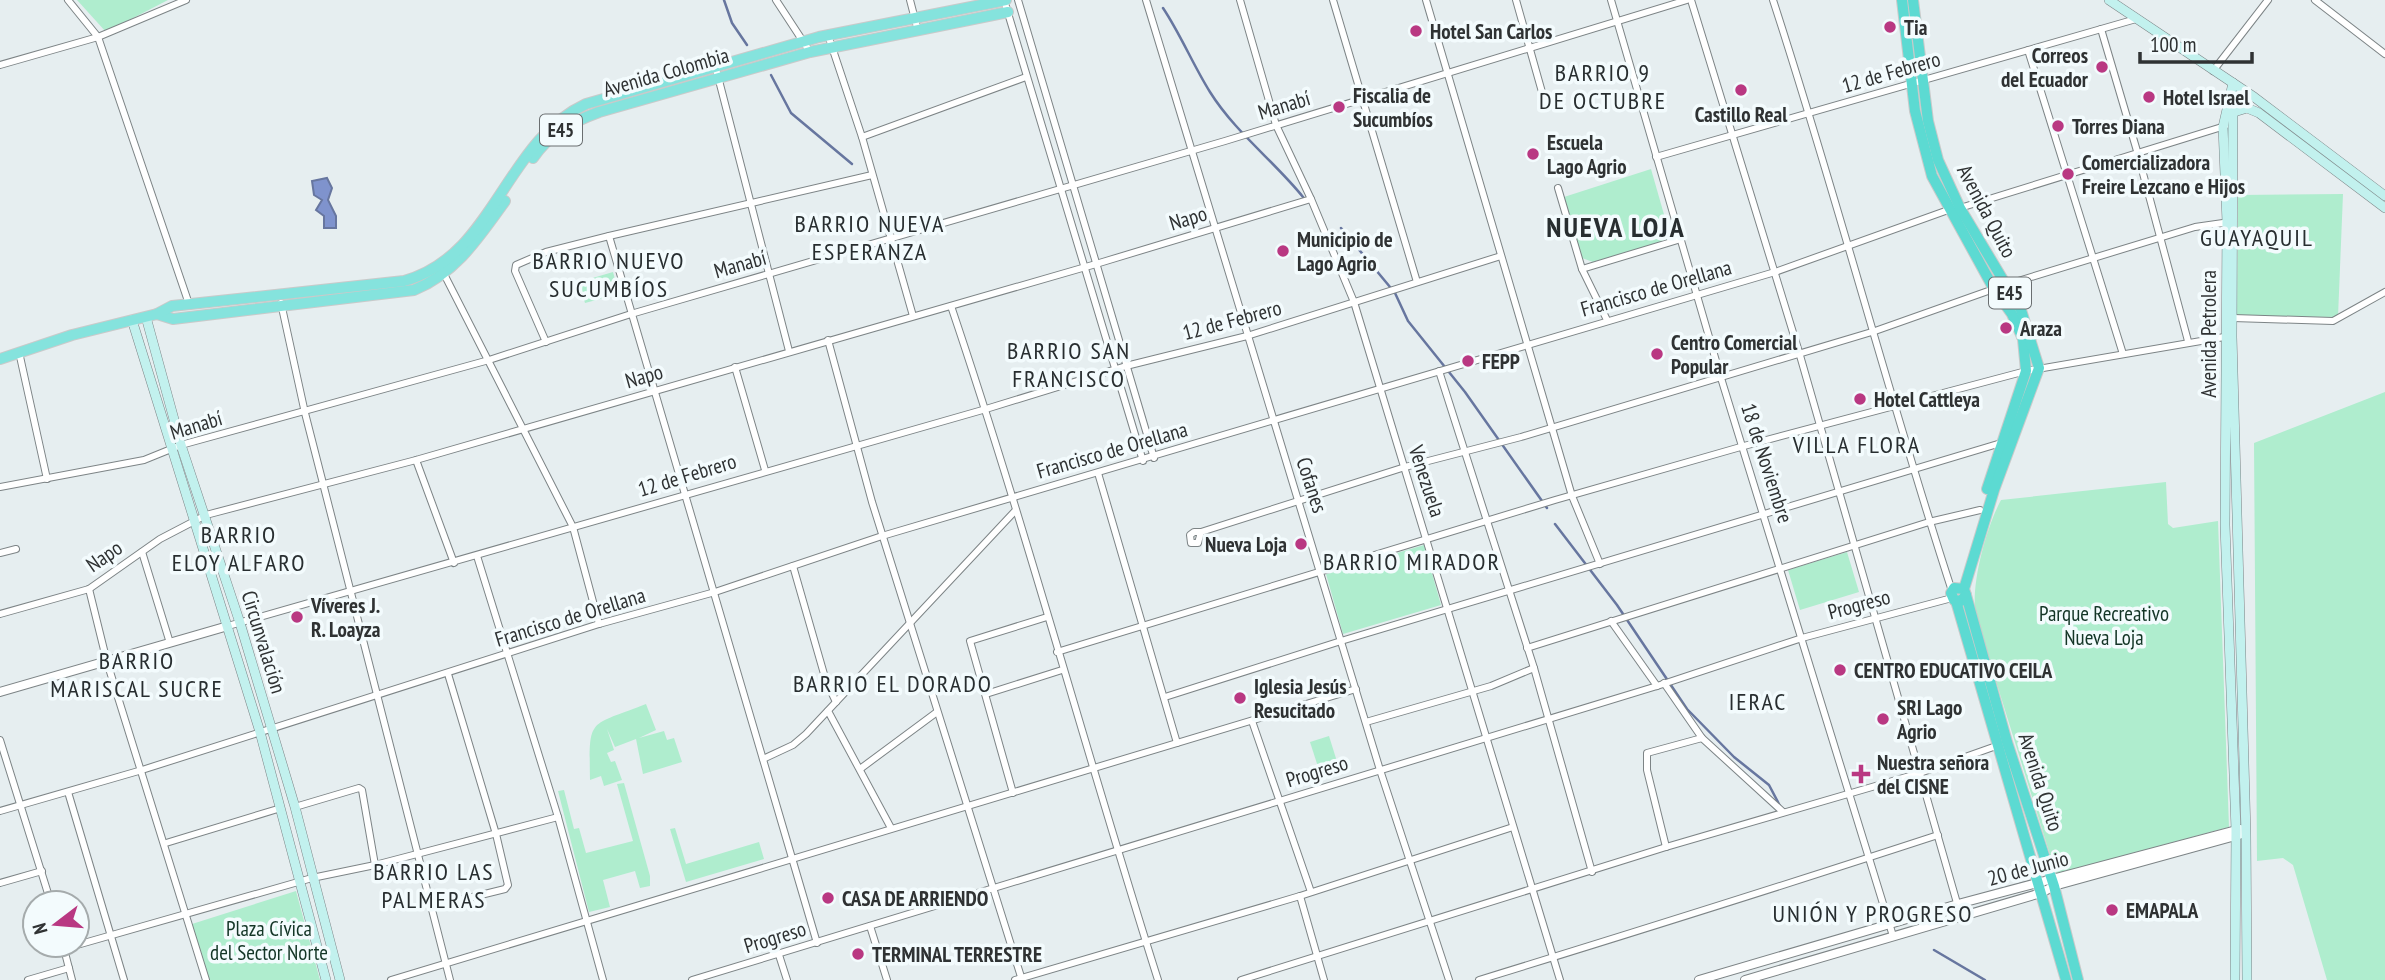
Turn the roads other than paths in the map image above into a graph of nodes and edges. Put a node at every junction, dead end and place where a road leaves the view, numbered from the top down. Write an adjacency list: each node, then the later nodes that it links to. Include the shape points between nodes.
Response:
1 (68, 0): 27 (street)
2 (186, 0): 27 (street)
3 (776, 0): 28 (street)
4 (910, 0): 21 (street)
5 (1005, 0): 20 (street); 21 (main road, Avenida Colombia / E45)
6 (1018, 0): 55 (street)
7 (1146, 0): 50 (street, Cofanes)
8 (1240, 0): 46 (street, Venezuela)
9 (1333, 0): 42 (street)
10 (1426, 0): 37 (street)
11 (1516, 0): 29 (street)
12 (1611, 0): 23 (street, 18 de Noviembre)
13 (1689, 0): 23 (street, Manabí); 48 (street)
14 (1773, 0): 44 (street)
15 (1902, 0): 39 (highway, Avenida Quito / E45)
16 (1913, 0): 39 (highway, Avenida Quito / E45)
17 (2109, 0): 22 (main road)
18 (2268, 0): 36 (street)
19 (2315, 0): 33 (street)
20 (1008, 12): 25 (main road, Avenida Colombia / E45); 38 (street)
21 (915, 17): 25 (street); 26 (main road, Avenida Colombia / E45)
22 (2136, 19): 24 (street, 12 de Febrero); 36 (main road)
23 (1616, 21): 29 (street, Manabí); 52 (street, 18 de Noviembre)
24 (2101, 29): 31 (street, 12 de Febrero); 51 (street)
25 (918, 31): 30 (main road, Avenida Colombia / E45)
26 (828, 35): 28 (main road, Avenida Colombia / E45); 30 (street)
27 (98, 37): 34 (street); 84 (street)
28 (806, 41): 32 (street); 35 (main road, Avenida Colombia / E45)
29 (1530, 47): 37 (street, Manabí); 41 (street)
30 (833, 48): 32 (main road, Avenida Colombia / E45); 49 (street)
31 (2028, 50): 39 (street, 12 de Febrero); 54 (street)
32 (810, 52): 35 (main road, Avenida Colombia / E45)
33 (2385, 54)
34 (0, 65)
35 (717, 71): 60 (street); 75 (main road, Avenida Colombia / E45, via 568,112 538,139)
36 (2213, 71): 40 (main road)
37 (1447, 73): 42 (street, Manabí); 70 (street)
38 (1026, 77): 49 (street); 57 (street)
39 (1917, 81): 44 (street, 12 de Febrero); 62 (highway, Avenida Quito / E45)
40 (2233, 83): 43 (main road, Avenida Petrolera); 47 (main road, Avenida Petrolera); 58 (main road)
41 (1542, 92)
42 (1363, 99): 46 (street, Manabí); 78 (street)
43 (2234, 112): 45 (main road, Avenida Petrolera); 61 (main road, via 2247,108 2259,113)
44 (1811, 114): 48 (street, 12 de Febrero); 69 (street)
45 (2234, 123): 47 (street, Francisco de Orellana); 63 (main road, Avenida Petrolera)
46 (1276, 125): 50 (street, Manabí); 59 (street, Venezuela)
47 (2222, 127): 51 (street, Francisco de Orellana); 63 (main road, Avenida Petrolera)
48 (1734, 135): 52 (street, 12 de Febrero); 76 (street)
49 (862, 137): 53 (street)
50 (1190, 151): 55 (street, Manabí); 64 (street, Cofanes)
51 (2137, 151): 54 (street, Francisco de Orellana); 66 (street)
52 (1656, 157): 68 (street, 18 de Noviembre)
53 (872, 175): 60 (street); 67 (street)
54 (2066, 176): 62 (street, Francisco de Orellana); 71 (street)
55 (1073, 185): 57 (street, Manabí); 72 (street)
56 (1558, 188): 74 (street)
57 (1060, 189): 67 (street, Manabí); 73 (street)
58 (2385, 196)
59 (1311, 199): 64 (street, Napo); 83 (street, Venezuela)
60 (752, 203): 65 (street); 77 (street)
61 (2385, 208)
62 (1955, 209): 69 (street, Francisco de Orellana); 79 (highway, Avenida Quito / E45)
63 (2231, 221): 66 (street); 90 (main road, Avenida Petrolera); 95 (main road, Avenida Petrolera)
64 (1214, 228): 72 (street, Napo); 94 (street, Cofanes)
65 (610, 236): 86 (street); 98 (street, via 546,252 516,265)
66 (2161, 238): 71 (street); 97 (street)
67 (890, 239): 77 (street, Manabí); 89 (street)
68 (1681, 239): 74 (street); 81 (street, 18 de Noviembre)
69 (1848, 246): 76 (street, Francisco de Orellana); 93 (street)
70 (1501, 256): 78 (street); 99 (street)
71 (2092, 259): 79 (street); 103 (street)
72 (1096, 264): 73 (street, Napo); 106 (street)
73 (1084, 268): 85 (street, Napo); 109 (street)
74 (1582, 269): 92 (street)
75 (442, 270): 82 (main road, Avenida Colombia / E45, via 404,281); 105 (street)
76 (1775, 272): 81 (street, Francisco de Orellana); 102 (street)
77 (770, 273): 86 (street, Manabí); 100 (street)
78 (1418, 282): 83 (street, 12 de Febrero)
79 (2000, 287): 93 (street); 108 (highway, Avenida Quito / E45, via 2021,310); 111 (highway, Avenida Quito / E45, via 2023,339)
80 (2385, 292): 90 (street, via 2333,321)
81 (1698, 294): 92 (street, Francisco de Orellana); 112 (street, 18 de Noviembre)
82 (281, 299): 84 (main road, Avenida Colombia / E45); 88 (main road, Avenida Colombia / E45); 117 (street)
83 (1354, 302): 94 (street, 12 de Febrero); 113 (street, Venezuela)
84 (188, 304): 87 (main road, Avenida Colombia / E45); 88 (street)
85 (951, 306): 89 (street, Napo); 116 (street)
86 (631, 314): 98 (street, Manabí); 114 (street)
87 (151, 316): 88 (main road, Avenida Colombia / E45); 91 (main road, Avenida Colombia / E45); 123 (main road, Circunvalación)
88 (191, 316)
89 (913, 316): 96 (street, Napo)
90 (2233, 318): 95 (main road, Avenida Petrolera)
91 (132, 320): 101 (main road, Avenida Colombia / E45); 126 (main road, Circunvalación)
92 (1607, 320): 99 (street, Francisco de Orellana)
93 (1875, 331): 102 (street); 115 (street)
94 (1247, 336): 106 (street, 12 de Febrero); 118 (street, Cofanes)
95 (2228, 336): 97 (street); 228 (main road, Avenida Petrolera, via 2225,525)
96 (828, 340): 100 (street, Napo); 124 (street)
97 (2188, 341): 103 (street)
98 (546, 342): 105 (street, Manabí)
99 (1528, 344): 110 (street, Francisco de Orellana); 120 (street)
100 (789, 351): 107 (street, Napo)
101 (19, 352): 104 (main road, Avenida Colombia / E45); 135 (street)
102 (1799, 352): 112 (street); 119 (street)
103 (2123, 354): 108 (street)
104 (0, 359)
105 (489, 360): 117 (street, Manabí); 121 (street)
106 (1126, 366): 109 (street, 12 de Febrero); 128 (street)
107 (735, 367): 114 (street, Napo); 133 (street)
108 (2039, 368): 111 (street); 122 (highway, Avenida Quito / E45)
109 (1114, 370): 116 (street, 12 de Febrero); 130 (street)
110 (1439, 371): 113 (street, Francisco de Orellana); 127 (street)
111 (2026, 371): 115 (street); 122 (highway, Avenida Quito / E45)
112 (1721, 378): 120 (street); 125 (street, 18 de Noviembre)
113 (1379, 389): 118 (street, Francisco de Orellana); 131 (street, Venezuela)
114 (655, 390): 121 (street, Napo); 139 (street)
115 (1895, 406): 119 (street); 132 (street)
116 (986, 409): 124 (street, 12 de Febrero); 141 (street)
117 (305, 413): 123 (street, Manabí); 136 (street)
118 (1272, 420): 128 (street, Francisco de Orellana); 142 (street, Cofanes)
119 (1820, 426): 125 (street); 138 (street)
120 (1553, 427): 127 (street); 140 (street)
121 (526, 428): 129 (street, Napo); 150 (street)
122 (2006, 444): 132 (street); 143 (highway, Avenida Quito / E45); 168 (highway, Avenida Quito / E45)
123 (181, 445): 126 (street, Manabí); 146 (main road, Circunvalación)
124 (856, 445): 133 (street, 12 de Febrero); 152 (street)
125 (1744, 446): 140 (street); 145 (street, 18 de Noviembre)
126 (172, 451): 135 (street, Manabí); 148 (main road, Circunvalación)
127 (1466, 451): 131 (street); 149 (street)
128 (1154, 458): 130 (street, Francisco de Orellana)
129 (416, 460): 136 (street, Napo); 159 (street)
130 (1143, 461): 134 (street, Francisco de Orellana)
131 (1405, 467): 142 (street); 153 (street, Venezuela)
132 (1912, 468): 138 (street); 147 (street)
133 (765, 470): 139 (street, 12 de Febrero)
134 (1098, 472): 141 (street, Francisco de Orellana); 178 (street)
135 (47, 479): 137 (street, Manabí)
136 (324, 484): 146 (street, Napo); 165 (street)
137 (0, 487)
138 (1837, 491): 145 (street); 154 (street)
139 (685, 495): 150 (street, 12 de Febrero); 166 (street)
140 (1572, 496): 149 (street); 160 (street)
141 (1012, 498): 144 (street); 152 (street, Francisco de Orellana)
142 (1300, 501): 151 (street); 163 (street, Cofanes)
143 (1980, 510): 147 (street); 168 (highway, Avenida Quito / E45)
144 (1015, 512): 171 (street); 174 (street)
145 (1765, 513): 160 (street); 162 (street, 18 de Noviembre)
146 (206, 515): 148 (street, Napo); 175 (main road, Circunvalación)
147 (1929, 522): 154 (street); 168 (street)
148 (196, 523): 156 (street, Napo); 177 (main road, Circunvalación)
149 (1487, 523): 153 (street); 167 (street)
150 (573, 527): 158 (street, 12 de Febrero); 176 (street)
151 (1201, 532)
152 (882, 536): 161 (street, Francisco de Orellana); 174 (street)
153 (1427, 540): 163 (street); 169 (street, Venezuela)
154 (1852, 546): 162 (street); 172 (street)
155 (16, 549): 157 (street)
156 (142, 552): 164 (street, Napo); 181 (street)
157 (0, 553)
158 (477, 556): 159 (street, 12 de Febrero); 184 (street)
159 (454, 563): 165 (street, 12 de Febrero)
160 (1600, 564): 167 (street)
161 (793, 566): 166 (street, Francisco de Orellana); 196 (street)
162 (1782, 570): 173 (street); 179 (street, 18 de Noviembre)
163 (1321, 572): 178 (street); 180 (street, Cofanes)
164 (89, 589): 170 (street, Napo); 185 (street)
165 (353, 591): 175 (street, 12 de Febrero); 194 (street)
166 (715, 593): 176 (street, Francisco de Orellana); 209 (street)
167 (1510, 593): 169 (street); 182 (street)
168 (1958, 593): 172 (street, Progreso); 208 (highway, Avenida Quito)
169 (1448, 610): 180 (street); 191 (street, Venezuela)
170 (0, 614)
171 (1047, 617): 183 (street); 193 (street, via 970,641)
172 (1875, 618): 179 (street, Progreso); 214 (street)
173 (1611, 621): 182 (street); 189 (street)
174 (910, 622): 196 (street); 198 (street)
175 (240, 623): 177 (street, 12 de Febrero); 202 (main road, Circunvalación)
176 (598, 624): 184 (street, Francisco de Orellana)
177 (228, 626): 181 (street, 12 de Febrero); 203 (main road, Circunvalación)
178 (1144, 627): 183 (street); 195 (street)
179 (1802, 638): 189 (street, Progreso); 217 (street, 18 de Noviembre)
180 (1342, 641): 190 (street, Cofanes); 195 (street)
181 (170, 643): 185 (street, 12 de Febrero)
182 (1528, 648): 186 (street)
183 (1057, 652): 187 (street)
184 (507, 653): 188 (street, Francisco de Orellana); 225 (street)
185 (107, 662): 192 (street, 12 de Febrero); 212 (street)
186 (1534, 668): 191 (street); 199 (street)
187 (1062, 670): 193 (street); 211 (street)
188 (448, 674): 194 (street, Francisco de Orellana); 229 (street)
189 (1660, 685): 199 (street, Progreso); 205 (street)
190 (1356, 689): 200 (street); 201 (street, Cofanes)
191 (1473, 689): 201 (street); 204 (street, Venezuela)
192 (0, 692)
193 (986, 694): 216 (street)
194 (377, 696): 202 (street, Francisco de Orellana); 234 (street)
195 (1165, 697): 207 (street)
196 (835, 702): 197 (street)
197 (828, 712): 209 (street, via 793,745); 210 (street)
198 (937, 712): 210 (street); 220 (street)
199 (1547, 719): 204 (street, Progreso); 240 (street)
200 (1252, 720): 207 (street); 218 (street)
201 (1366, 722): 213 (street, Cofanes)
202 (272, 728): 203 (street, Francisco de Orellana); 221 (main road, Circunvalación)
203 (260, 732): 212 (street, Francisco de Orellana); 222 (main road, Circunvalación)
204 (1487, 737): 213 (street, Progreso); 227 (street, Venezuela)
205 (1702, 738): 224 (street); 232 (street, via 1647,753)
206 (0, 740): 219 (street)
207 (1177, 743): 211 (street)
208 (2002, 744): 214 (street); 244 (highway, Avenida Quito); 247 (highway, Avenida Quito)
209 (763, 759): 235 (street)
210 (860, 769): 226 (street)
211 (1092, 769): 216 (street); 233 (street)
212 (142, 770): 215 (street, Francisco de Orellana); 231 (street)
213 (1380, 770): 218 (street, Progreso); 237 (street, Cofanes)
214 (1920, 773): 217 (street); 230 (street)
215 (68, 792): 219 (street, Francisco de Orellana); 259 (street)
216 (1013, 793): 220 (street)
217 (1849, 794): 224 (street); 236 (street, 18 de Noviembre)
218 (1279, 800): 233 (street, Progreso); 249 (street)
219 (19, 805): 223 (street, Francisco de Orellana); 239 (street)
220 (968, 806): 226 (street); 245 (street)
221 (295, 807): 238 (street, via 362,790); 241 (main road, Circunvalación)
222 (281, 808): 231 (street); 242 (main road, Circunvalación)
223 (0, 811)
224 (1783, 812): 232 (street)
225 (558, 817): 229 (street); 255 (street)
226 (891, 828): 235 (street)
227 (1513, 828): 237 (street); 248 (street, Venezuela)
228 (2241, 832): 244 (street, 20 de Junio); 294 (main road, Avenida Petrolera); 295 (main road, Avenida Petrolera)
229 (496, 834): 234 (street); 252 (street, via 507,879 505,889)
230 (1938, 835): 236 (street); 251 (street)
231 (166, 843): 253 (street)
232 (1666, 847): 240 (street)
233 (1116, 850): 245 (street, Progreso); 262 (street)
234 (419, 854): 238 (street); 252 (street)
235 (793, 858): 255 (street); 263 (street)
236 (1869, 858): 257 (street, 18 de Noviembre); 266 (street)
237 (1412, 861): 249 (street); 256 (street, Cofanes)
238 (375, 865): 241 (street)
239 (42, 871): 243 (street); 246 (street)
240 (1592, 872): 248 (street)
241 (312, 878): 242 (street); 277 (main road, Circunvalación)
242 (300, 881): 253 (street); 276 (main road, Circunvalación)
243 (0, 883)
244 (2053, 883): 247 (street, 20 de Junio); 293 (highway, Avenida Quito)
245 (995, 888): 258 (street, Progreso); 271 (street)
246 (47, 889)
247 (2040, 889): 251 (street, 20 de Junio); 254 (street, 20 de Junio); 292 (highway, Avenida Quito)
248 (1532, 891): 256 (street); 266 (street, Venezuela)
249 (1311, 892): 250 (street)
250 (1300, 896): 262 (street); 265 (street)
251 (1958, 904): 254 (street); 257 (street, 20 de Junio)
252 (432, 907): 268 (street)
253 (186, 914): 259 (street); 275 (street)
254 (1961, 917): 260 (street, 20 de Junio)
255 (586, 921): 268 (street); 280 (street)
256 (1431, 922): 265 (street); 287 (street, Cofanes)
257 (1890, 923): 260 (street, 18 de Noviembre); 270 (street, 20 de Junio)
258 (870, 926): 263 (street, Progreso); 283 (street)
259 (111, 935): 261 (street); 274 (street)
260 (1893, 936): 291 (street, 20 de Junio)
261 (91, 941)
262 (1146, 942): 271 (street); 284 (street)
263 (817, 943): 264 (street, Progreso)
264 (779, 956): 281 (street, Progreso); 282 (street)
265 (1316, 956): 285 (street); 286 (street)
266 (1553, 957): 288 (street); 289 (street, Venezuela)
267 (67, 959): 269 (street)
268 (445, 963): 278 (street); 279 (street)
269 (69, 968): 272 (street); 273 (street)
270 (1713, 978): 290 (street, 20 de Junio)
271 (1020, 979)
272 (28, 980)
273 (72, 980)
274 (124, 980)
275 (206, 980)
276 (326, 980)
277 (340, 980)
278 (391, 980)
279 (450, 980)
280 (603, 980)
281 (692, 980)
282 (787, 980)
283 (887, 980)
284 (1158, 980)
285 (1241, 980)
286 (1324, 980)
287 (1449, 980)
288 (1479, 980)
289 (1560, 980)
290 (1699, 980)
291 (1745, 980)
292 (2066, 980)
293 (2078, 980)
294 (2235, 980)
295 (2247, 980)

